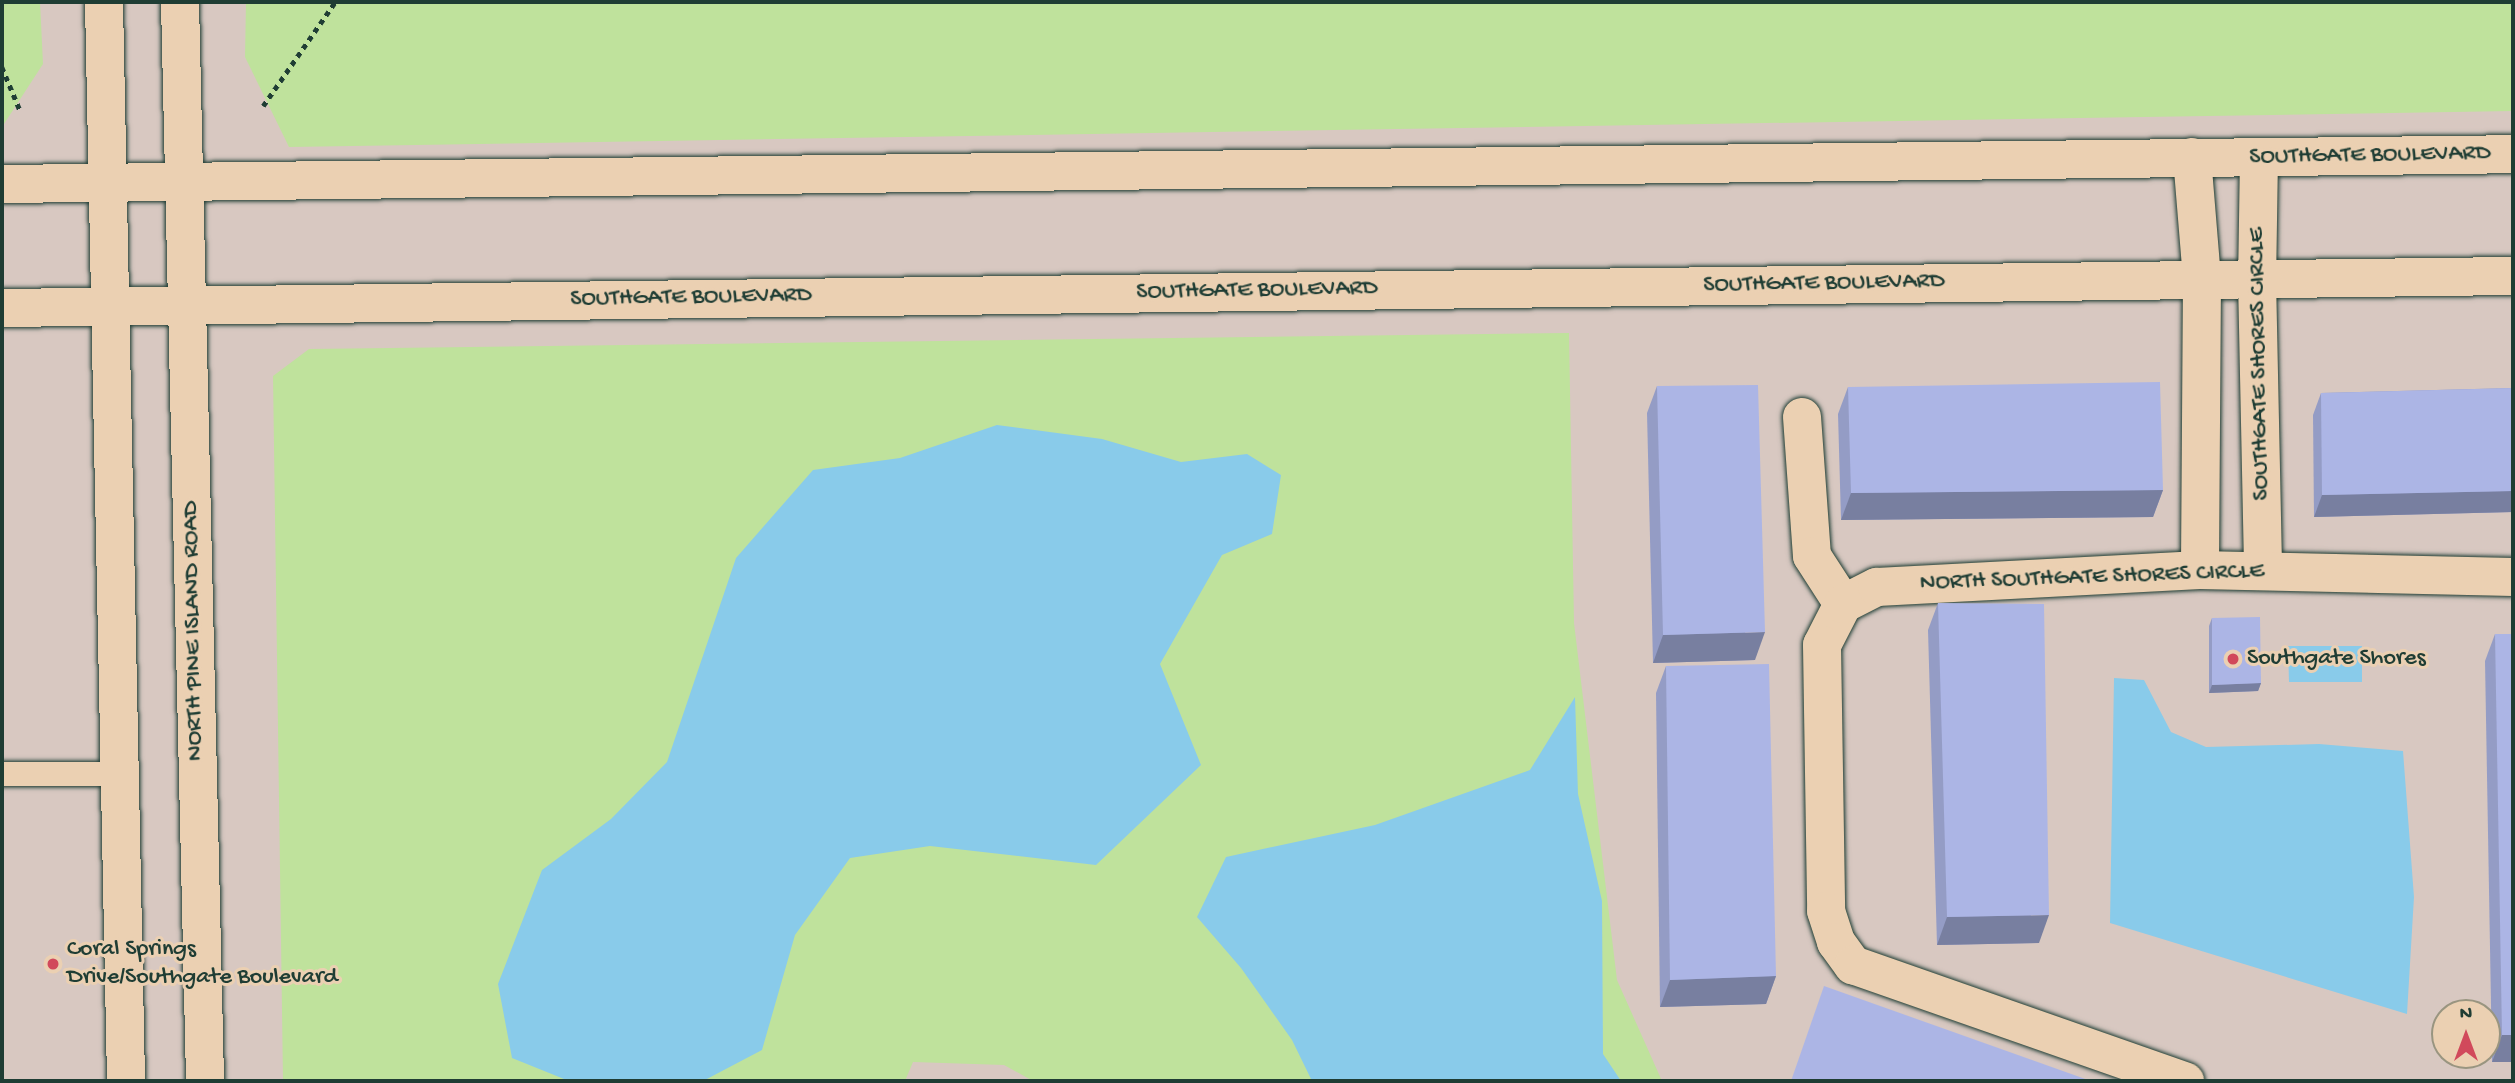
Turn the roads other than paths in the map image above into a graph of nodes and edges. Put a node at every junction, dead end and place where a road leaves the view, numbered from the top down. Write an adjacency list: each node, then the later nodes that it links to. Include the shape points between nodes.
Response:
1 (104, 2): 7 (main road)
2 (180, 2): 6 (main road, NORTH PINE ISLAND ROAD)
3 (2513, 155): 5 (main road, SOUTHGATE BOULEVARD)
4 (2192, 157): 5 (main road, SOUTHGATE BOULEVARD); 6 (main road, SOUTHGATE BOULEVARD); 10 (main road)
5 (2259, 157): 11 (main road, SOUTHGATE SHORES CIRCLE)
6 (182, 181): 7 (main road, SOUTHGATE BOULEVARD); 12 (main road, NORTH PINE ISLAND ROAD)
7 (107, 183): 8 (main road, SOUTHGATE BOULEVARD); 13 (main road)
8 (2, 184)
9 (2513, 276): 11 (main road, SOUTHGATE BOULEVARD)
10 (2202, 279): 11 (main road, SOUTHGATE BOULEVARD); 12 (main road, SOUTHGATE BOULEVARD); 16 (main road)
11 (2257, 279): 17 (main road, SOUTHGATE SHORES CIRCLE)
12 (185, 305): 13 (main road, SOUTHGATE BOULEVARD); 23 (main road, NORTH PINE ISLAND ROAD)
13 (107, 306): 14 (main road, SOUTHGATE BOULEVARD); 21 (main road)
14 (2, 308)
15 (1802, 417): 19 (main road, via 1812,556)
16 (2200, 570): 17 (main road, NORTH SOUTHGATE SHORES CIRCLE); 19 (main road, NORTH SOUTHGATE SHORES CIRCLE, via 1877,587)
17 (2263, 571): 18 (main road, NORTH SOUTHGATE SHORES CIRCLE)
18 (2513, 577)
19 (1843, 604): 24 (main road, via 1822,645 1826,911 1836,942 1853,965)
20 (2, 774): 21 (lane)
21 (118, 774): 22 (main road)
22 (126, 1081)
23 (205, 1081)
24 (2185, 1081)

